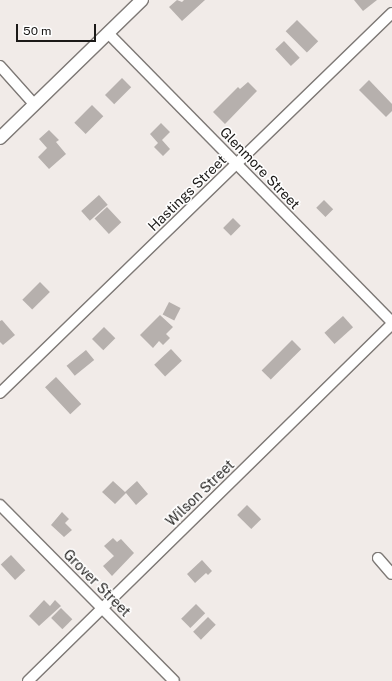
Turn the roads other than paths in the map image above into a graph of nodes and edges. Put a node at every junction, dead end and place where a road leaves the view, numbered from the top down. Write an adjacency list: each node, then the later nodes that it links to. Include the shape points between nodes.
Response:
1 (142, 0): 3 (street)
2 (392, 13): 7 (street, Hastings Street)
3 (108, 33): 5 (street); 7 (street, Glenmore Street)
4 (0, 66): 5 (street)
5 (34, 104): 6 (street)
6 (0, 138)
7 (237, 164): 8 (street, Glenmore Street); 9 (street, Hastings Street)
8 (392, 323): 13 (street, Wilson Street)
9 (0, 392)
10 (0, 504): 13 (street, Grover Street)
11 (378, 558): 12 (street)
12 (392, 574)
13 (103, 608): 14 (street, Wilson Street); 15 (street, Grover Street)
14 (28, 681)
15 (174, 681)

